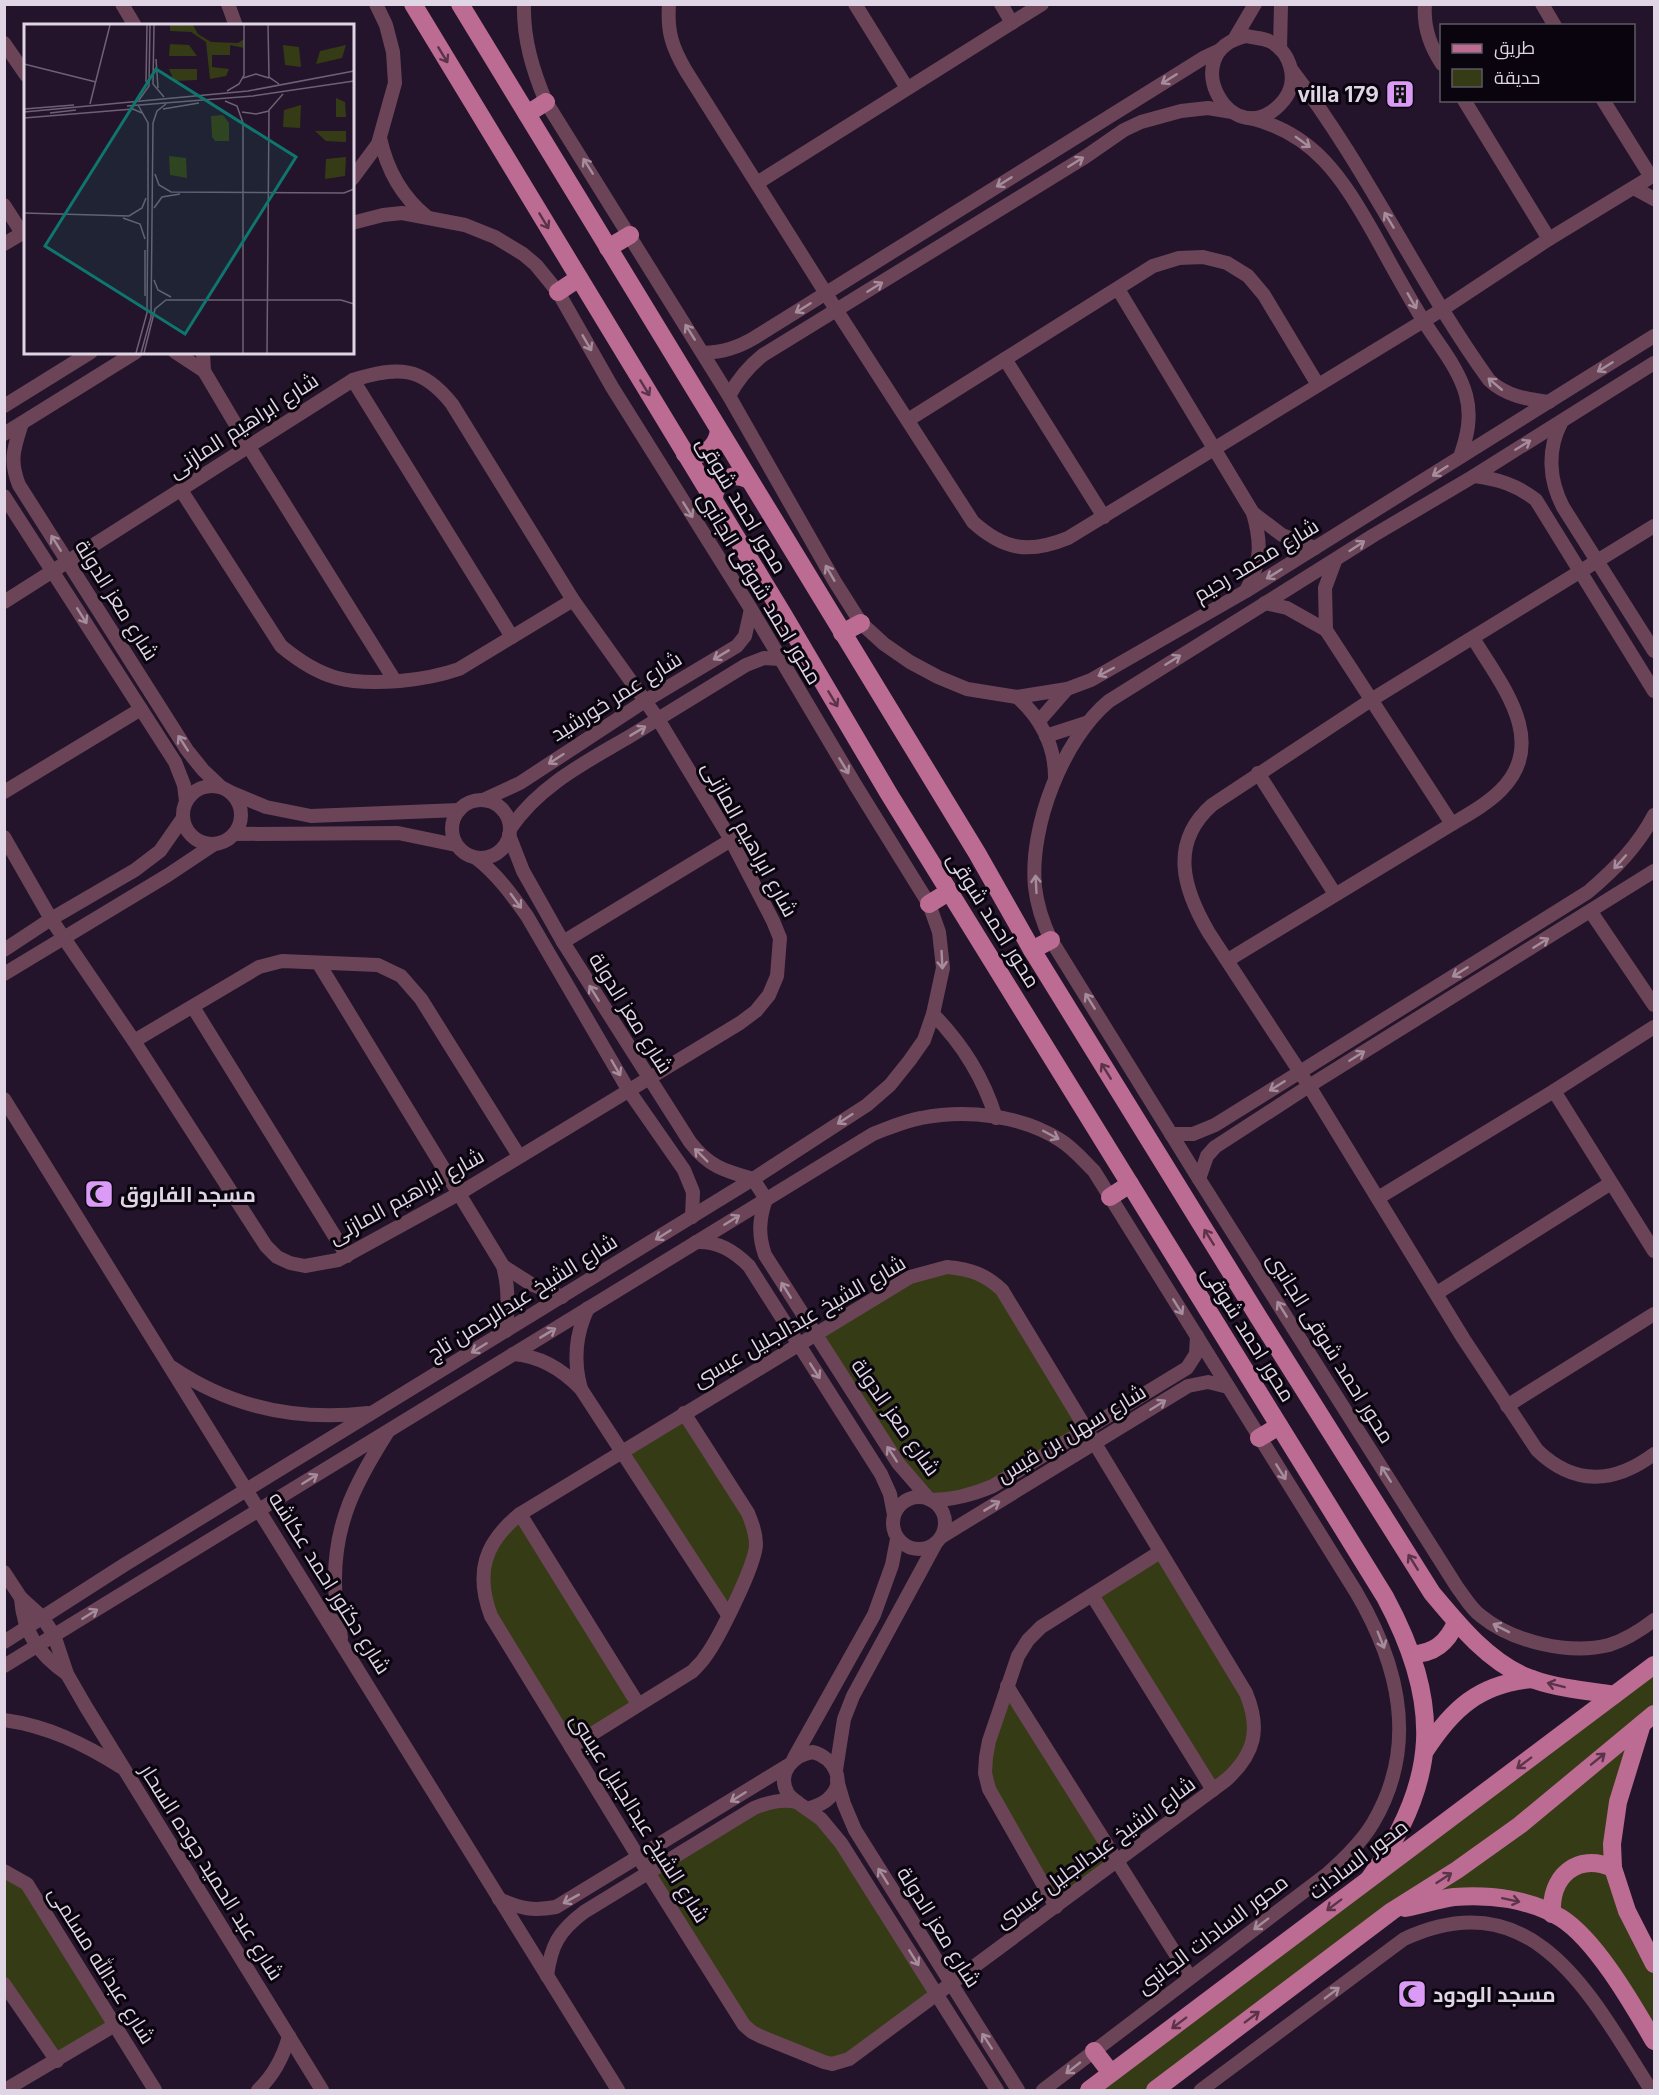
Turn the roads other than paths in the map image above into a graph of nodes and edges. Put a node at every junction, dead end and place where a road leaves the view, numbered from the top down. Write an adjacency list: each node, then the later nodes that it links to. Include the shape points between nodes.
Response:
1 (122, 4): 16 (street)
2 (228, 4): 17 (street)
3 (376, 4): 33 (street, via 393,52 394,83)
4 (412, 4): 50 (main road, محور احمد شوقى, one-way to 50)
5 (460, 4): 31 (main road, محور احمد شوقى)
6 (524, 4): 27 (street, via 533,71)
7 (669, 4): 37 (street, via 668,26 674,50)
8 (855, 4): 26 (street)
9 (1001, 4): 15 (street)
10 (1042, 4): 15 (street)
11 (1255, 4): 19 (street)
12 (1281, 4): 21 (street)
13 (1425, 4): 23 (street, via 1429,42)
14 (1542, 4): 18 (street)
15 (1012, 23): 26 (street)
16 (134, 24)
17 (235, 24)
18 (1554, 24)
19 (1235, 38): 21 (street, via 1258,38); 22 (street)
20 (4, 43): 25 (street)
21 (1280, 49): 24 (street)
22 (1220, 50): 30 (street, via 1212,78 1222,103); 53 (street, one-way to 53)
23 (1440, 61)
24 (1291, 69): 32 (street, via 1287,96 1278,107); 54 (street, one-way to 24, via 1321,108)
25 (24, 72)
26 (907, 88): 37 (street)
27 (546, 102): 31 (main road); 46 (street, one-way to 27)
28 (1465, 102): 47 (street)
29 (1604, 102): 36 (street)
30 (1232, 112): 32 (street); 55 (street, one-way to 30, via 1124,130 1181,111 1208,108)
31 (527, 114): 49 (main road, محور احمد شوقى)
32 (1250, 118): 56 (street, one-way to 56, via 1290,133 1328,164 1349,192)
33 (380, 138): 34 (street); 35 (street)
34 (357, 174): 35 (street, via 380,170)
35 (392, 176): 39 (street)
36 (1653, 176): 38 (street)
37 (757, 183): 53 (street)
38 (1634, 188): 40 (street); 47 (street)
39 (404, 195): 42 (street); 43 (street)
40 (1654, 199)
41 (4, 205): 45 (street)
42 (402, 213): 43 (street, محور احمد شوقى الجانبى); 44 (street, محور احمد شوقى الجانبى)
43 (428, 217): 52 (street, محور احمد شوقى الجانبى, via 495,237 536,265)
44 (354, 222)
45 (24, 232): 48 (street)
46 (630, 235): 49 (main road); 59 (street, one-way to 46)
47 (1549, 239): 54 (street)
48 (4, 244)
49 (608, 248): 77 (main road, محور احمد شوقى)
50 (579, 278): 52 (main road); 81 (main road, محور احمد شوقى, one-way to 81)
51 (1118, 289): 64 (street); 70 (street, via 1153,266 1179,258 1203,257 1227,263 1248,276 1264,295); 80 (street)
52 (558, 292): 103 (street, محور احمد شوقى الجانبى, one-way to 103, via 612,387)
53 (827, 293): 55 (street); 59 (street, one-way to 59, via 738,347)
54 (1443, 309): 56 (street); 72 (street, one-way to 54, via 1525,399 1497,388)
55 (837, 311): 71 (street, via 749,366); 74 (street)
56 (1423, 321): 70 (street); 82 (street, via 1460,378 1466,395 1468,435)
57 (1654, 336): 58 (street, شارع محمد رحيم)
58 (1628, 352): 67 (street); 72 (street, شارع محمد رحيم, one-way to 72)
59 (703, 353): 71 (street)
60 (133, 354): 68 (street)
61 (178, 354): 66 (street)
62 (203, 354): 66 (street)
63 (85, 356): 68 (street); 73 (street)
64 (1005, 359): 74 (street); 90 (street)
65 (1654, 363): 67 (street, شارع محمد رحيم)
66 (204, 371): 79 (street)
67 (1640, 372): 75 (street, شارع محمد رحيم)
68 (91, 380): 76 (street)
69 (353, 380): 79 (street, شارع ابراهيم المازنى); 100 (street, شارع ابراهيم المازنى, via 400,371 419,375 442,392); 107 (street)
70 (1318, 386): 80 (street)
71 (729, 396): 104 (street, one-way to 71)
72 (1549, 402): 82 (street, شارع محمد رحيم)
73 (4, 406)
74 (908, 420): 90 (street, via 973,522 988,536 1028,549 1048,546)
75 (1561, 422): 83 (street, شارع محمد رحيم, one-way to 75); 94 (street, via 1552,447 1555,492)
76 (22, 423): 78 (street); 95 (street, شارع معز الدولة, one-way to 76, via 14,471 14,450)
77 (719, 432): 81 (main road, via 710,449); 84 (main road, محور احمد شوقى)
78 (4, 434)
79 (249, 447): 85 (street, شارع ابراهيم المازنى); 111 (street)
80 (1214, 450): 89 (street); 90 (street)
81 (685, 454): 87 (main road, محور احمد شوقى)
82 (1461, 457): 88 (street, شارع محمد رحيم, one-way to 88)
83 (1474, 476): 91 (street, شارع محمد رحيم); 98 (street, via 1505,482 1536,500)
84 (749, 480): 87 (main road, via 738,476 722,481 715,490); 106 (main road, محور احمد شوقى)
85 (181, 490): 95 (street, شارع ابراهيم المازنى); 111 (street, via 281,646 301,662 332,677 376,684)
86 (4, 496): 97 (street, شارع معز الدولة)
87 (714, 502): 140 (main road, محور احمد شوقى, one-way to 140)
88 (1389, 504): 91 (street); 93 (street, شارع محمد رحيم)
89 (1252, 513): 93 (street, via 1282,535); 99 (street, via 1260,553)
90 (1104, 517)
91 (1400, 519): 96 (street, شارع محمد رحيم, one-way to 91)
92 (1654, 526): 94 (street)
93 (1315, 548): 99 (street, شارع محمد رحيم, one-way to 99)
94 (1598, 560): 98 (street); 109 (street)
95 (68, 561): 97 (street, شارع ابراهيم المازنى); 124 (street, شارع معز الدولة, one-way to 95, via 187,750)
96 (1335, 561): 102 (street, شارع محمد رحيم); 105 (street, via 1324,588)
97 (53, 571): 101 (street, شارع ابراهيم المازنى); 117 (street, شارع معز الدولة, one-way to 117)
98 (1579, 572): 108 (street); 113 (street)
99 (1246, 591): 112 (street, شارع محمد رحيم, one-way to 112, via 1113,668)
100 (573, 600): 107 (street); 116 (street, شارع ابراهيم المازنى)
101 (4, 602)
102 (1265, 603): 105 (street, via 1287,608); 120 (street, شارع محمد رحيم, one-way to 102, via 1109,701)
103 (751, 609): 110 (street, محور احمد شوقى الجانبى); 116 (street, شارع عمر خورشيد, one-way to 116, via 741,642)
104 (861, 623): 106 (main road); 114 (street, شارع محمد رحيم, via 893,650 938,677 968,689)
105 (1326, 630): 115 (street)
106 (842, 633): 149 (main road, محور احمد شوقى)
107 (512, 637): 111 (street, via 450,672)
108 (1473, 638): 115 (street); 131 (street, via 1516,710 1522,744 1512,776 1502,789)
109 (1654, 651)
110 (780, 660): 118 (street, شارع عمر خورشيد, via 764,658 746,665); 142 (street, محور احمد شوقى الجانبى, one-way to 142)
111 (395, 681)
112 (1067, 689): 114 (street, شارع محمد رحيم); 119 (street)
113 (1654, 691)
114 (1017, 697): 119 (street)
115 (1371, 700): 122 (street); 131 (street)
116 (645, 701): 118 (street, شارع ابراهيم المازنى); 126 (street, شارع عمر خورشيد, one-way to 126, via 520,783)
117 (141, 709): 125 (street); 127 (street, شارع معز الدولة, via 175,762)
118 (658, 719): 132 (street, شارع عمر خورشيد, one-way to 118, via 521,812 546,789); 135 (street, شارع ابراهيم المازنى)
119 (1039, 721): 121 (street)
120 (1086, 723): 121 (street); 123 (street, شارع محمد رحيم)
121 (1046, 736): 123 (street, via 1054,761)
122 (1258, 773): 141 (street); 150 (street, via 1203,813 1187,844 1185,872 1194,907)
123 (1052, 788): 146 (street, شارع محمد رحيم, one-way to 123, via 1037,899 1035,865)
124 (226, 789): 127 (street, via 213,785 197,789); 128 (street, شارع معز الدولة, via 266,807 310,816); 133 (street, via 241,807 242,817)
125 (4, 792)
126 (483, 800): 128 (street); 132 (street, via 505,813)
127 (186, 801): 130 (street)
128 (459, 810): 137 (street, via 452,827)
129 (1654, 815): 158 (street, one-way to 158, via 1645,834 1612,872 1588,892)
130 (183, 818): 136 (street, via 191,835); 144 (street, via 149,860)
131 (1452, 824): 141 (street)
132 (509, 832): 138 (street, via 498,852); 147 (street, شارع معز الدولة, via 523,871)
133 (234, 834): 136 (street); 137 (street, via 398,833)
134 (4, 837): 144 (street, شارع ابراهيم المازنى)
135 (731, 840): 147 (street); 159 (street, شارع ابراهيم المازنى, via 780,938 777,976 756,1011)
136 (213, 845): 145 (street)
137 (456, 845): 138 (street)
138 (476, 858): 161 (street, شارع معز الدولة, one-way to 161, via 527,916)
139 (1654, 871): 143 (street)
140 (950, 891): 142 (main road); 170 (main road, محور احمد شوقى)
141 (1335, 894): 150 (street)
142 (929, 904): 155 (street, شارع الشيخ عبدالرحمن تاج, one-way to 155, via 939,932 943,968)
143 (1591, 912): 153 (street); 160 (street, one-way to 143)
144 (51, 919): 145 (street, شارع ابراهيم المازنى); 148 (street)
145 (64, 938): 152 (street); 157 (street, شارع ابراهيم المازنى)
146 (1051, 940): 149 (main road); 165 (street, محور احمد شوقى الجانبى, one-way to 146)
147 (562, 942): 159 (street, شارع معز الدولة, one-way to 147)
148 (4, 950)
149 (1032, 950): 216 (main road, محور احمد شوقى, one-way to 149, via 1432,1593)
150 (1228, 960): 158 (street)
151 (319, 964): 154 (street, via 270,963); 166 (street, via 378,966 401,976 421,999); 171 (street)
152 (4, 974)
153 (1654, 1005)
154 (193, 1007): 157 (street); 178 (street)
155 (933, 1014): 164 (street, via 972,1062); 167 (street, شارع الشيخ عبدالرحمن تاج, one-way to 167, via 924,1040 890,1085 867,1105)
156 (1654, 1028): 162 (street)
157 (134, 1041): 178 (street, شارع ابراهيم المازنى, via 266,1246 277,1257 305,1266)
158 (1299, 1072): 160 (street); 165 (street, one-way to 165, via 1204,1131)
159 (648, 1079): 161 (street, شارع ابراهيم المازنى); 167 (street, شارع معز الدولة, one-way to 159, via 723,1170 700,1155)
160 (1309, 1086): 168 (street, via 1215,1147); 173 (street)
161 (629, 1091): 166 (street, شارع ابراهيم المازنى); 175 (street, شارع معز الدولة, via 684,1170 693,1192)
162 (1554, 1091): 169 (street); 173 (street)
163 (4, 1099): 189 (street, شارع دكتور احمد عكاشه)
164 (996, 1118): 172 (street, one-way to 172, via 1040,1129 1060,1140 1094,1171); 174 (street, شارع الشيخ عبدالرحمن تاج, via 946,1114 896,1125 866,1138)
165 (1171, 1134): 168 (street, محور احمد شوقى الجانبى)
166 (519, 1156): 171 (street, شارع ابراهيم المازنى)
167 (753, 1179): 174 (street); 175 (street, شارع الشيخ عبدالرحمن تاج)
168 (1198, 1179): 215 (street, محور احمد شوقى الجانبى, one-way to 168, via 1610,1645 1573,1649 1537,1644 1479,1616)
169 (1611, 1183): 177 (street); 180 (street)
170 (1130, 1184): 172 (main road); 195 (main road, محور احمد شوقى)
171 (460, 1193): 178 (street, شارع ابراهيم المازنى); 179 (street)
172 (1110, 1197): 186 (street, one-way to 186)
173 (1378, 1198): 180 (street)
174 (766, 1199): 176 (street, شارع الشيخ عبدالرحمن تاج, one-way to 174); 185 (street, شارع معز الدولة, one-way to 174, via 760,1242)
175 (692, 1217): 181 (street, شارع الشيخ عبدالرحمن تاج, one-way to 181)
176 (696, 1242): 182 (street, شارع الشيخ عبدالرحمن تاج); 187 (street, شارع معز الدولة, via 719,1245 749,1266)
177 (1654, 1251)
178 (347, 1256)
179 (503, 1266): 181 (street); 184 (street, via 508,1298)
180 (1437, 1293): 192 (street)
181 (562, 1297): 184 (street, شارع الشيخ عبدالرحمن تاج)
182 (588, 1308): 188 (street, شارع الشيخ عبدالرحمن تاج, one-way to 182); 191 (street, via 576,1348)
183 (1654, 1314): 192 (street)
184 (506, 1331): 193 (street, شارع الشيخ عبدالرحمن تاج, one-way to 193)
185 (814, 1334): 187 (street, شارع الشيخ عبدالجليل عيسى); 196 (street, شارع الشيخ عبدالجليل عيسى, via 910,1276 946,1267 964,1268 992,1280 1002,1290); 203 (street, شارع معز الدولة, one-way to 185, via 898,1463)
186 (1197, 1336): 190 (street); 196 (street, شارع سهل بن قيس, via 1196,1354 1186,1368)
187 (797, 1344): 194 (street, شارع الشيخ عبدالجليل عيسى); 206 (street, شارع معز الدولة, one-way to 206, via 881,1474)
188 (513, 1354): 191 (street, via 550,1364); 197 (street, شارع الشيخ عبدالرحمن تاج)
189 (169, 1365): 193 (street, via 212,1390 258,1408 308,1416); 202 (street, شارع دكتور احمد عكاشه)
190 (1228, 1387): 198 (street); 199 (street, شارع سهل بن قيس, one-way to 190, via 1188,1386 1208,1382)
191 (581, 1389): 200 (street)
192 (1507, 1406): 201 (street, via 1545,1458 1576,1473 1612,1476)
193 (374, 1413): 202 (street, شارع الشيخ عبدالرحمن تاج)
194 (684, 1413): 200 (street, شارع الشيخ عبدالجليل عيسى); 213 (street, via 748,1513 754,1529 753,1562)
195 (1279, 1425): 198 (main road); 222 (main road, محور احمد شوقى, via 1385,1597)
196 (1085, 1429): 199 (street, شارع الشيخ عبدالجليل عيسى); 203 (street, شارع سهل بن قيس, via 993,1486 951,1500)
197 (389, 1430): 204 (street, شارع الشيخ عبدالرحمن تاج, one-way to 197); 220 (street, via 357,1482 339,1532 335,1585)
198 (1259, 1438): 251 (street, محور السادات الجانبى, one-way to 251, via 1368,1612 1387,1656 1396,1691 1400,1720 1397,1752 1388,1794 1352,1851)
199 (1094, 1444): 208 (street, شارع سهل بن قيس, one-way to 199); 209 (street, شارع الشيخ عبدالجليل عيسى)
200 (622, 1450): 205 (street, شارع الشيخ عبدالجليل عيسى); 213 (street)
201 (1654, 1454)
202 (248, 1490): 204 (street, شارع دكتور احمد عكاشه); 214 (street, شارع الشيخ عبدالرحمن تاج)
203 (930, 1499): 206 (street, via 908,1499); 208 (street, via 944,1516 945,1527)
204 (260, 1510): 218 (street, شارع الشيخ عبدالرحمن تاج, one-way to 204); 220 (street, شارع دكتور احمد عكاشه)
205 (520, 1514): 229 (street); 232 (street, شارع الشيخ عبدالجليل عيسى, via 505,1526 485,1559 484,1598 490,1616)
206 (894, 1515): 207 (street)
207 (897, 1539): 208 (street, via 916,1550 926,1549); 234 (street, via 890,1573 874,1616)
208 (939, 1540): 236 (street, شارع معز الدولة, via 852,1696 844,1719)
209 (1160, 1552): 211 (street); 237 (street, شارع الشيخ عبدالجليل عيسى, via 1253,1708 1254,1732 1248,1756)
210 (4, 1572): 212 (street, شارع عبد الحميد جوده السحار)
211 (1092, 1594): 227 (street, via 1028,1640); 237 (street)
212 (21, 1598): 214 (street, شارع عبد الحميد جوده السحار); 217 (street, شارع عبد الحميد جوده السحار)
213 (728, 1615): 229 (street, via 705,1658 693,1671)
214 (42, 1617): 217 (street, شارع الشيخ عبدالرحمن تاج); 218 (street, شارع عبد الحميد جوده السحار)
215 (1654, 1620)
216 (1456, 1622): 222 (main road, via 1443,1643 1429,1652); 226 (main road, محور احمد شوقى, via 1486,1652)
217 (26, 1628): 219 (street, شارع الشيخ عبدالرحمن تاج); 221 (street, شارع عبد الحميد جوده السحار)
218 (54, 1635): 221 (street, شارع الشيخ عبدالرحمن تاج); 225 (street, شارع عبد الحميد جوده السحار)
219 (4, 1642)
220 (342, 1643): 245 (street, شارع دكتور احمد عكاشه)
221 (37, 1647): 224 (street, شارع الشيخ عبدالرحمن تاج); 225 (street, شارع عبد الحميد جوده السحار)
222 (1412, 1654): 233 (main road, محور احمد شوقى, via 1425,1712)
223 (1654, 1665): 228 (main road, محور السادات)
224 (4, 1666)
225 (67, 1674): 235 (street, شارع عبد الحميد جوده السحار)
226 (1532, 1678): 228 (main road, محور احمد شوقى, one-way to 226); 233 (main road, via 1493,1687 1470,1699 1449,1717)
227 (1007, 1686): 240 (street); 246 (street, via 986,1757 989,1789)
228 (1614, 1695): 244 (main road, محور السادات, one-way to 244)
229 (638, 1704): 232 (street)
230 (1648, 1719): 241 (main road, via 1618,1802); 247 (main road, one-way to 230, via 1520,1825)
231 (4, 1720): 235 (street, via 58,1733)
232 (571, 1747): 239 (street, شارع الشيخ عبدالجليل عيسى)
233 (1425, 1752): 244 (main road, محور احمد شوقى, via 1404,1824)
234 (791, 1762): 236 (street, via 813,1752 831,1761); 238 (street, via 784,1776 785,1786 789,1796); 239 (street, one-way to 239)
235 (123, 1768): 256 (street, شارع عبد الحميد جوده السحار)
236 (837, 1775): 238 (street, via 835,1791 828,1799); 253 (street, شارع معز الدولة, one-way to 236, via 855,1830)
237 (1213, 1790): 240 (street, شارع الشيخ عبدالجليل عيسى)
238 (802, 1806): 243 (street, via 786,1800 754,1808); 254 (street, شارع معز الدولة, one-way to 254, via 821,1819 841,1843)
239 (639, 1858): 243 (street, شارع الشيخ عبدالجليل عيسى); 245 (street, one-way to 245, via 556,1907 537,1910)
240 (1118, 1862): 246 (street, شارع الشيخ عبدالجليل عيسى); 251 (street)
241 (1613, 1868): 248 (main road, via 1588,1863 1566,1873 1552,1893); 249 (main road, via 1627,1911)
242 (4, 1871): 255 (street, شارع عبدالله مسلمى, via 27,1884)
243 (648, 1873): 250 (street, via 568,1924 549,1957); 254 (street, شارع الشيخ عبدالجليل عيسى, via 744,2025 762,2037 824,2062 841,2062)
244 (1369, 1879): 260 (main road, محور السادات, one-way to 260)
245 (500, 1899): 250 (street, شارع دكتور احمد عكاشه)
246 (1056, 1907): 253 (street, شارع الشيخ عبدالجليل عيسى)
247 (1392, 1911): 248 (main road, one-way to 248, via 1477,1896 1517,1901); 270 (main road, one-way to 247)
248 (1552, 1914): 257 (main road, via 1573,1928 1598,1955)
249 (1654, 1964)
250 (547, 1976): 265 (street, شارع دكتور احمد عكاشه)
251 (1190, 1977): 258 (street, محور السادات الجانبى)
252 (4, 1984): 259 (street)
253 (950, 1984): 254 (street, شارع الشيخ عبدالجليل عيسى); 267 (street, شارع معز الدولة, one-way to 253)
254 (936, 1994): 266 (street, شارع معز الدولة)
255 (115, 2025): 259 (street); 262 (street, شارع عبدالله مسلمى)
256 (289, 2036): 263 (street, via 277,2068); 264 (street, شارع عبد الحميد جوده السحار)
257 (1654, 2041)
258 (1094, 2051): 260 (main road); 268 (street, محور السادات الجانبى, one-way to 268)
259 (57, 2061): 261 (street)
260 (1111, 2073): 269 (main road, محور السادات)
261 (5, 2091)
262 (155, 2091)
263 (258, 2091)
264 (322, 2091)
265 (618, 2091)
266 (997, 2091)
267 (1018, 2091)
268 (1043, 2091)
269 (1089, 2091)
270 (1155, 2091)
271 (1201, 2091): 272 (street, one-way to 272, via 1404,1940 1444,1924 1465,1922 1507,1928 1547,1950 1578,1980)
272 (1652, 2091)

